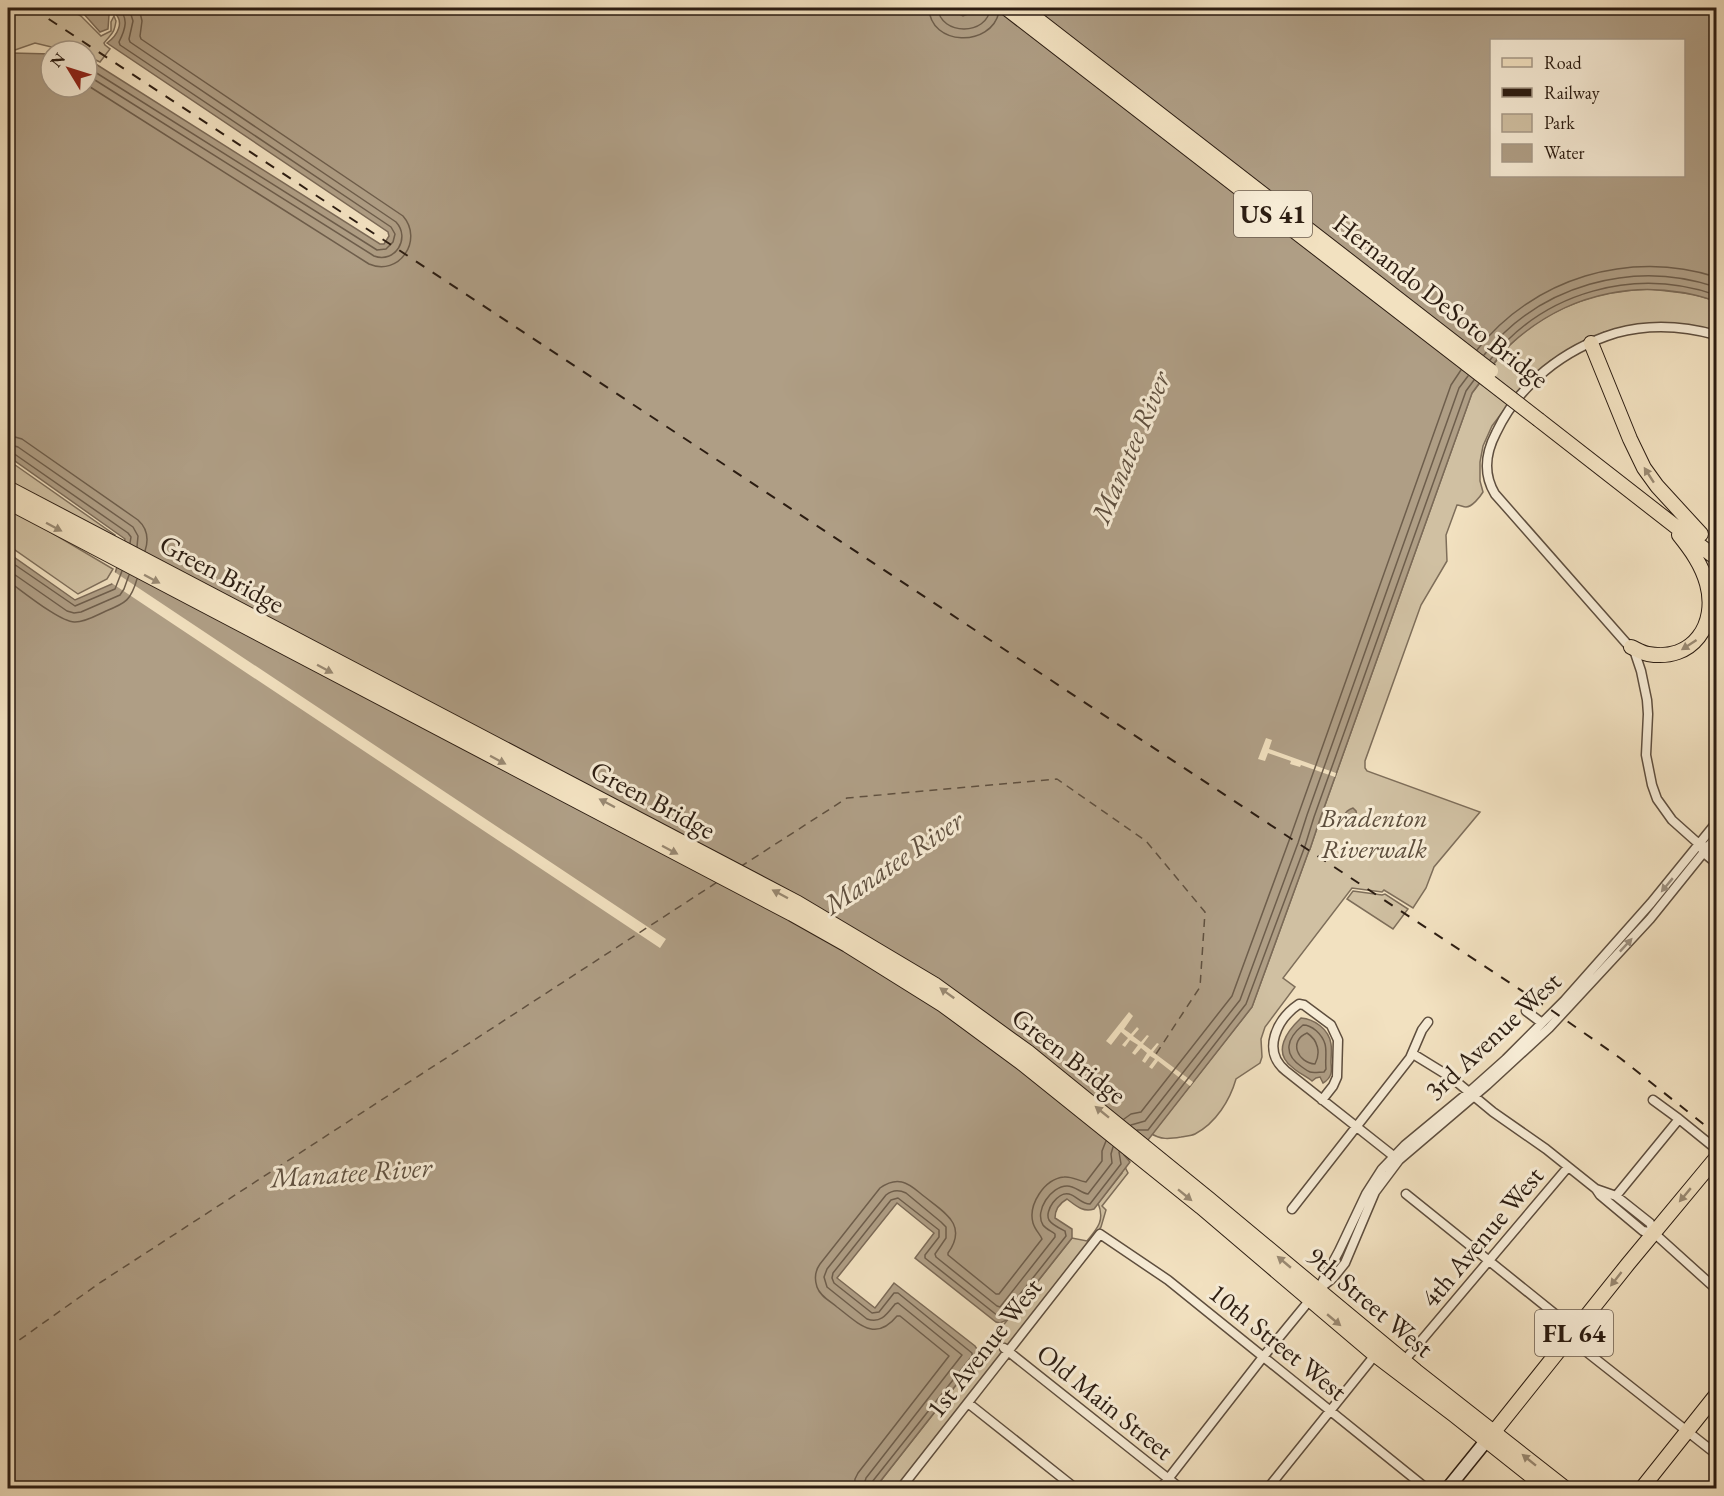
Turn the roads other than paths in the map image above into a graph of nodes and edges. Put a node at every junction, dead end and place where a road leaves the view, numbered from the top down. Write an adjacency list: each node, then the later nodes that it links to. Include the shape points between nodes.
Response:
1 (1006, 8): 5 (main road, Hernando DeSoto Bridge / US 41, bridge)
2 (1023, 8): 5 (main road, Hernando DeSoto Bridge / US 41, bridge)
3 (1716, 335): 4 (street, via 1682,328 1645,328)
4 (1591, 343): 9 (main road, one-way to 4, via 1644,468); 13 (street, via 1564,357 1519,395 1488,450 1486,469 1491,488 1507,508)
5 (1542, 416): 8 (main road, US 41); 9 (main road, US 41)
6 (8, 488): 10 (main road)
7 (8, 502): 10 (main road, one-way to 10)
8 (1670, 521): 12 (main road, US 41); 13 (main road, one-way to 13, via 1703,572 1710,599 1709,618 1699,638 1675,653 1648,654)
9 (1701, 534): 11 (main road, US 41)
10 (103, 546): 31 (main road, Green Bridge, via 847,945 943,1005)
11 (1716, 546)
12 (1716, 558)
13 (1630, 647): 16 (street, via 1638,659 1647,700 1646,750 1657,798 1676,825)
14 (1716, 823): 16 (street, 3rd Avenue West)
15 (1716, 837): 16 (street, 3rd Avenue West)
16 (1704, 848): 17 (street); 18 (street); 19 (street, 3rd Avenue West, one-way to 19); 20 (street, 3rd Avenue West)
17 (1716, 854)
18 (1716, 863)
19 (1634, 922): 20 (street); 23 (street, 3rd Avenue West)
20 (1642, 928): 25 (street, 3rd Avenue West, one-way to 20, via 1549,1028)
21 (1526, 1011): 23 (street)
22 (1428, 1022): 24 (street)
23 (1542, 1023): 25 (street, 3rd Avenue West)
24 (1413, 1054): 25 (street); 29 (street)
25 (1472, 1094): 32 (street, 3rd Avenue West); 34 (street)
26 (1322, 1100): 26 (street, via 1282,1068 1274,1052 1277,1029 1301,1004 1331,1025 1338,1040 1337,1077); 29 (street)
27 (1653, 1100): 28 (street)
28 (1679, 1119): 30 (street); 37 (street)
29 (1357, 1126): 32 (street); 38 (street)
30 (1716, 1149)
31 (1144, 1153): 43 (main road, 9th Street West)
32 (1396, 1158): 43 (street, 3rd Avenue West, via 1375,1192 1344,1263)
33 (1716, 1158): 39 (main road, FL 64, one-way to 39)
34 (1568, 1167): 35 (street); 41 (street, 4th Avenue West)
35 (1596, 1189): 37 (street); 39 (street, via 1643,1231)
36 (1406, 1194): 41 (street)
37 (1616, 1196): 39 (street, via 1650,1223)
38 (1292, 1209)
39 (1653, 1233): 42 (street); 44 (main road, FL 64, one-way to 44)
40 (1100, 1234): 45 (street, 1st Avenue West); 47 (street, 10th Street West, via 1168,1280)
41 (1489, 1262): 44 (street); 48 (street, 4th Avenue West)
42 (1716, 1289)
43 (1314, 1295): 46 (main road, 9th Street West, one-way to 46); 47 (street, 3rd Avenue West); 48 (main road, 9th Street West)
44 (1572, 1334): 54 (street); 55 (main road, FL 64)
45 (1006, 1349): 52 (street, 1st Avenue West); 57 (street, Old Main Street)
46 (1375, 1354): 49 (main road, via 1384,1354 1407,1370); 51 (main road, 9th Street West); 53 (street)
47 (1263, 1357): 53 (street, 10th Street West); 57 (street, 3rd Avenue West)
48 (1404, 1361): 49 (main road, 9th Street West)
49 (1416, 1371): 51 (main road, 9th Street West)
50 (1716, 1395): 54 (main road)
51 (1440, 1396): 55 (main road, 9th Street West)
52 (969, 1403): 58 (street, 1st Avenue West); 59 (street)
53 (1330, 1411): 62 (street); 63 (street, 10th Street West)
54 (1688, 1431): 56 (street); 67 (main road)
55 (1490, 1437): 64 (main road, FL 64); 65 (main road, 9th Street West); 66 (main road, 9th Street West, one-way to 55)
56 (1716, 1454)
57 (1168, 1479): 60 (street, 3rd Avenue West); 61 (street, Old Main Street)
58 (901, 1488)
59 (1075, 1488)
60 (1161, 1488)
61 (1180, 1488)
62 (1268, 1488)
63 (1426, 1488)
64 (1448, 1488)
65 (1546, 1488)
66 (1565, 1488)
67 (1642, 1488)

